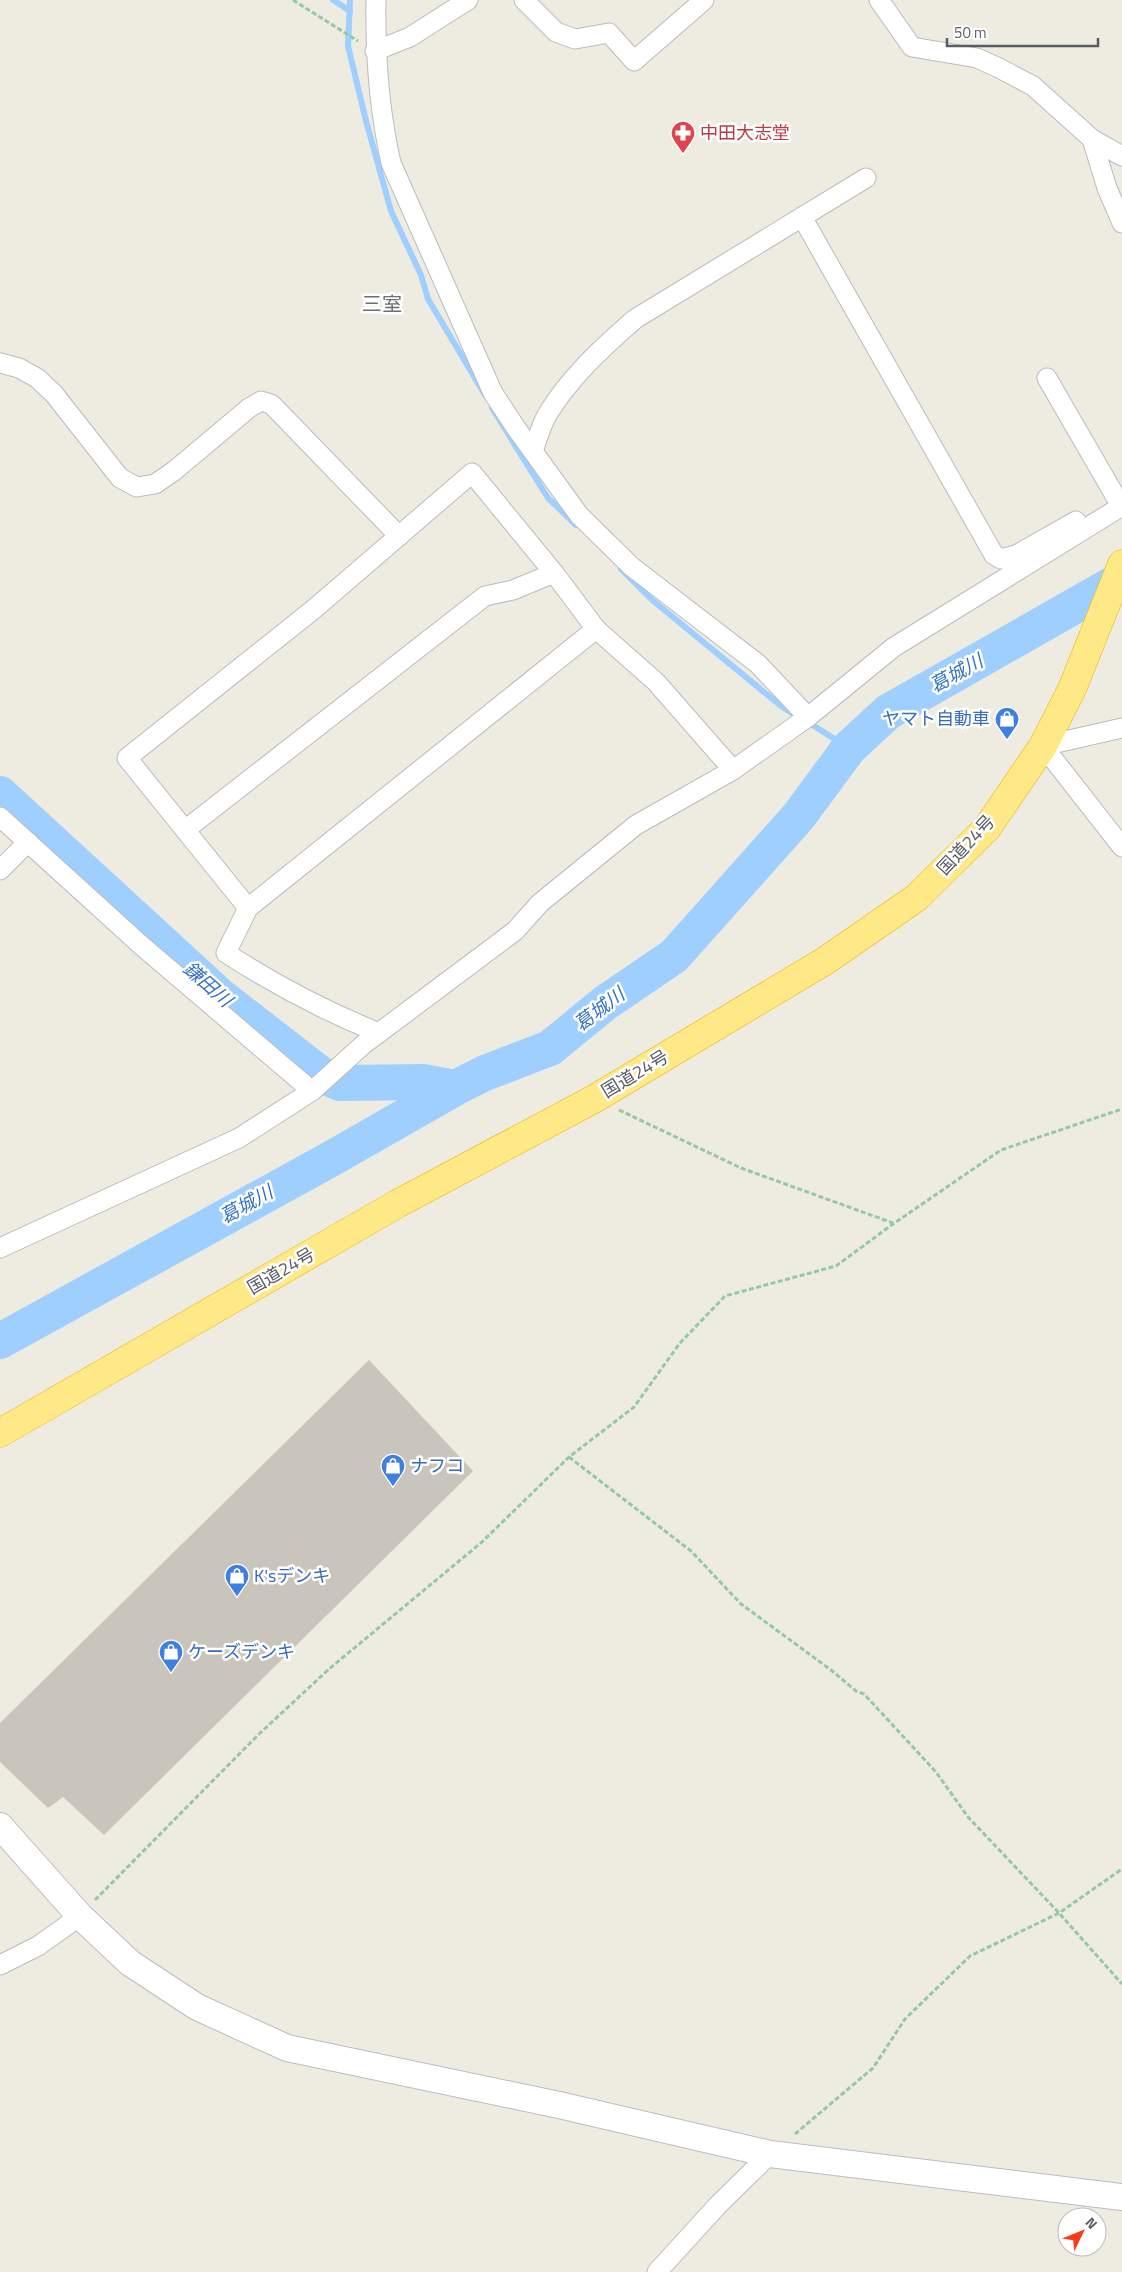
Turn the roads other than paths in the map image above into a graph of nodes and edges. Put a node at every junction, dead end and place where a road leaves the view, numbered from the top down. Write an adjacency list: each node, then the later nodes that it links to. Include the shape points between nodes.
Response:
1 (376, 0): 6 (street)
2 (468, 0): 6 (street, via 410,37)
3 (524, 0): 4 (street, via 556,32 574,39 609,33 634,61)
4 (704, 0)
5 (879, 0): 7 (street, via 912,47 977,58 999,68 1033,86)
6 (375, 51): 14 (street, via 383,127 391,163 494,393)
7 (1092, 139): 8 (street); 11 (street)
8 (1122, 156)
9 (866, 178): 10 (street)
10 (802, 217): 14 (street, via 635,319 604,346 569,384 546,416); 15 (street, via 994,555 1001,559 1016,555 1084,517)
11 (1122, 223)
12 (0, 363): 16 (street, via 19,368 37,378 54,394 120,478 137,487 155,484 249,408 261,401 266,402)
13 (1047, 378): 15 (street)
14 (533, 451): 20 (street, via 579,515 626,560 758,664)
15 (1119, 508): 20 (street, via 894,647)
16 (399, 536): 18 (street, via 472,473); 25 (street, via 314,609 127,758)
17 (1122, 564): 22 (highway, 国道24号, via 1072,689)
18 (554, 573): 19 (street); 25 (street, via 513,590 485,596)
19 (596, 629): 23 (street, via 656,682); 29 (street)
20 (808, 717): 23 (street)
21 (1122, 728): 22 (street)
22 (1043, 746): 27 (street); 33 (highway, 国道24号, via 987,828 916,898 825,961 594,1099 397,1204)
23 (733, 770): 30 (street, via 636,825 540,903 515,930)
24 (0, 818): 26 (street)
25 (185, 830): 29 (street)
26 (28, 842): 28 (street); 31 (street, via 142,946)
27 (1122, 847)
28 (0, 870)
29 (248, 908): 30 (street, via 226,953)
30 (371, 1038): 31 (street)
31 (312, 1091): 32 (street, via 238,1138)
32 (0, 1248)
33 (0, 1433)
34 (0, 1826): 35 (street)
35 (80, 1916): 36 (street, via 38,1946); 37 (street, via 130,1963 198,2007 287,2048 559,2105)
36 (0, 1965)
37 (770, 2154): 38 (street); 39 (street)
38 (1122, 2197)
39 (657, 2272)

